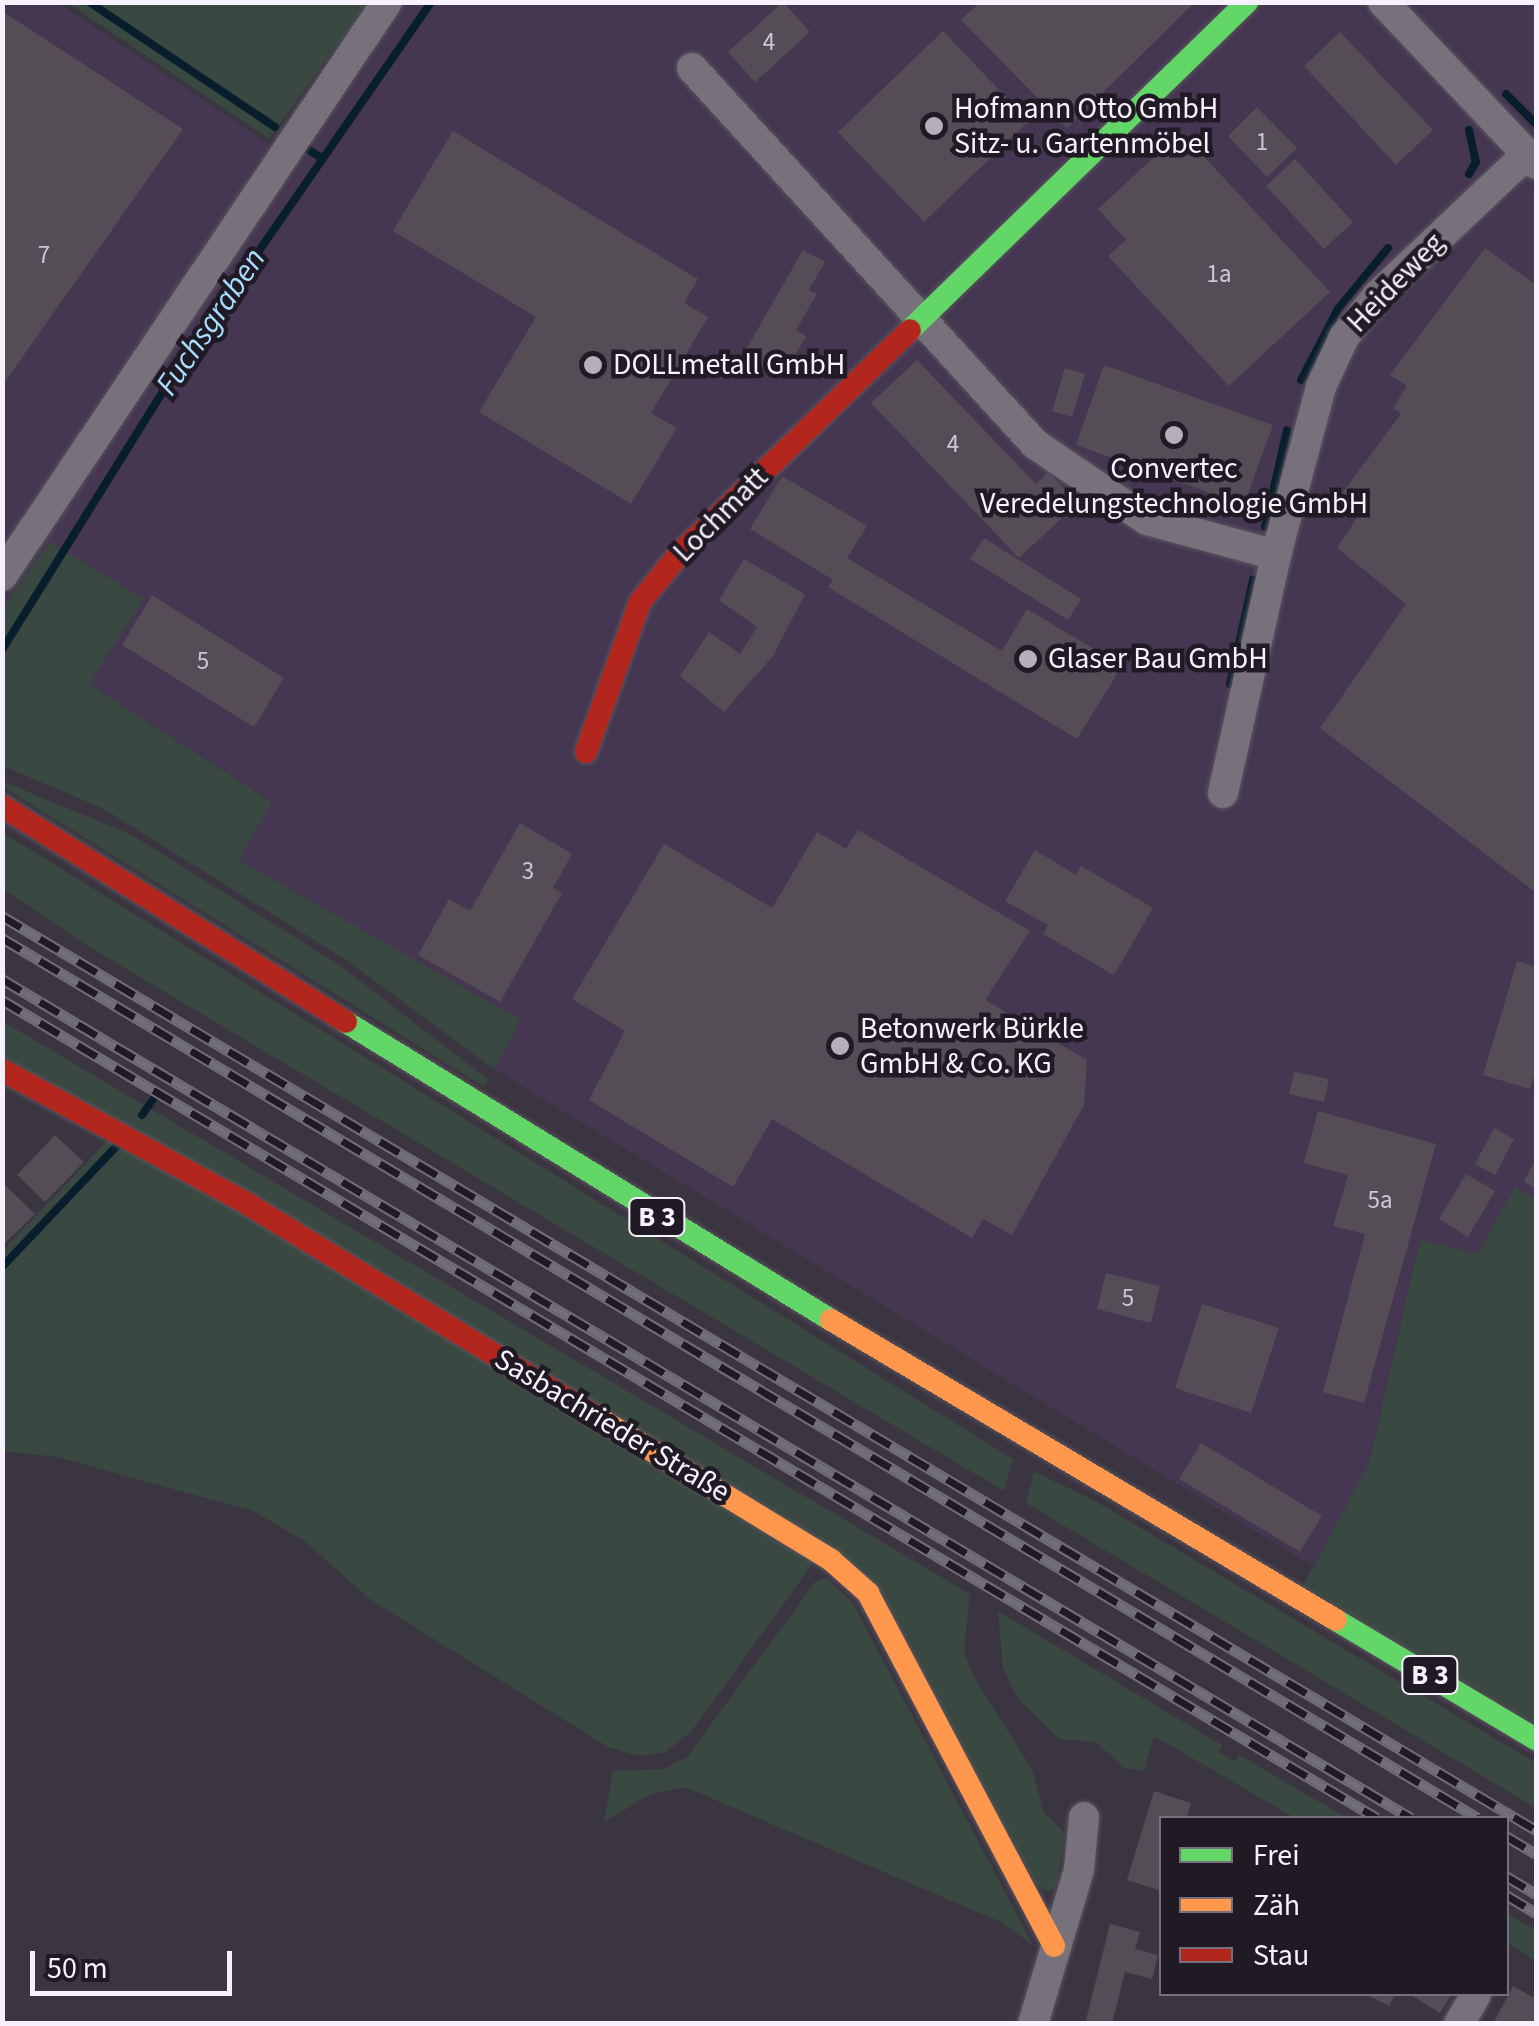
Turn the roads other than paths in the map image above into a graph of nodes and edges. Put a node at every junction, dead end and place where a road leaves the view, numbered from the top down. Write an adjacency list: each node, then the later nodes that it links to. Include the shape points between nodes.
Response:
1 (388, 2): 8 (street)
2 (1246, 2): 6 (street, Lochmatt)
3 (1383, 2): 5 (street)
4 (692, 68): 6 (street)
5 (1532, 159): 7 (street, Heideweg, via 1379,294 1344,337 1321,386)
6 (920, 321): 7 (street, via 1035,444 1096,490 1147,520); 9 (street, Lochmatt, via 680,553 640,602)
7 (1276, 554): 10 (street, Heideweg)
8 (2, 576)
9 (586, 752)
10 (1222, 794)
11 (2, 806): 13 (street, B 3, via 648,1212)
12 (2, 1070): 15 (street, Sasbachrieder Straße, via 251,1206 831,1560 868,1593)
13 (1536, 1739)
14 (1084, 1817): 15 (street, via 1079,1870)
15 (1054, 1946): 17 (street)
16 (1475, 1996): 18 (street)
17 (1033, 2024)
18 (1459, 2024)

